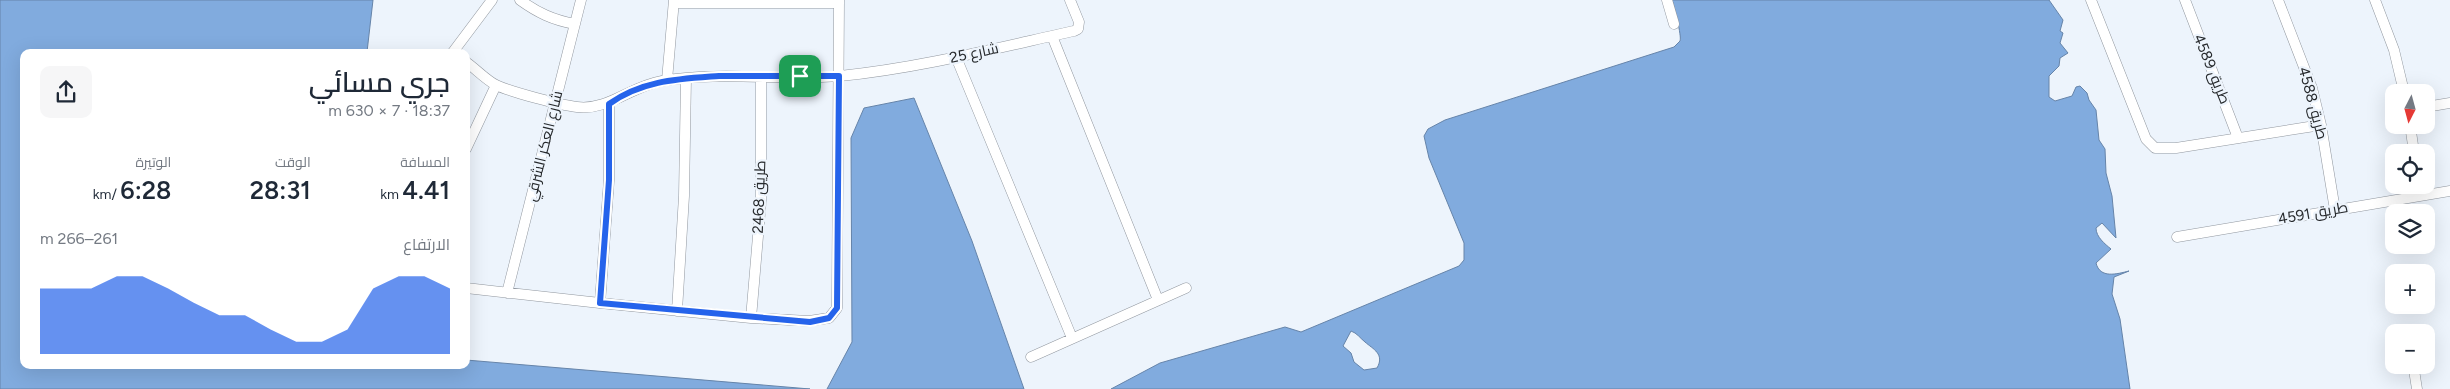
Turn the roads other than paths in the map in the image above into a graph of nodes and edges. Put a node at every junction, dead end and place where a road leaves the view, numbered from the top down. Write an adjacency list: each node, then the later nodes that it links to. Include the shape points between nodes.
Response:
1 (492, 0): 15 (street)
2 (520, 0): 12 (street, via 554,20)
3 (581, 0): 12 (street, شارع العكر الشرقي)
4 (1070, 0): 14 (street, شارع 25, via 1079,22 1078,29)
5 (1667, 0): 13 (street)
6 (2091, 0): 29 (street, via 2150,144 2161,149 2176,148)
7 (2185, 0): 29 (street, طريق 4589)
8 (2278, 0): 28 (street, طريق 4588, via 2312,88)
9 (2375, 0): 22 (street, via 2394,50)
10 (674, 1): 11 (street); 21 (street)
11 (839, 2): 18 (street)
12 (575, 24): 24 (street, شارع العكر الشرقي)
13 (1674, 24)
14 (1052, 36): 16 (street, شارع 25); 39 (street)
15 (455, 49)
16 (956, 57): 18 (street, شارع 25); 43 (street)
17 (470, 65): 23 (street)
18 (839, 76): 19 (street, شارع 25); 42 (street, via 837,308 829,318 820,321)
19 (761, 77): 20 (street, شارع 25); 42 (street, طريق 2468, via 761,201)
20 (686, 78): 21 (street, شارع 25); 41 (street, via 684,196)
21 (667, 80): 26 (street, شارع 25, via 640,86)
22 (2402, 84)
23 (496, 85): 24 (street); 30 (street)
24 (555, 102): 26 (street, via 586,108); 38 (street, شارع العكر الشرقي)
25 (2450, 103): 27 (street)
26 (609, 104): 40 (street, via 609,180)
27 (2435, 106)
28 (2321, 126): 29 (street); 34 (street, طريق 4588)
29 (2238, 138)
30 (470, 140)
31 (2435, 190): 32 (street, طريق 4591)
32 (2450, 191)
33 (2404, 194): 34 (street, طريق 4591)
34 (2334, 210): 35 (street, طريق 4591)
35 (2177, 237)
36 (470, 288): 38 (street)
37 (1186, 288): 39 (street)
38 (507, 292): 40 (street)
39 (1158, 300): 43 (street)
40 (600, 303): 41 (street)
41 (677, 311): 42 (street)
42 (751, 318)
43 (1072, 338): 44 (street)
44 (1031, 357)
45 (2415, 374): 46 (street)
46 (2417, 389)

